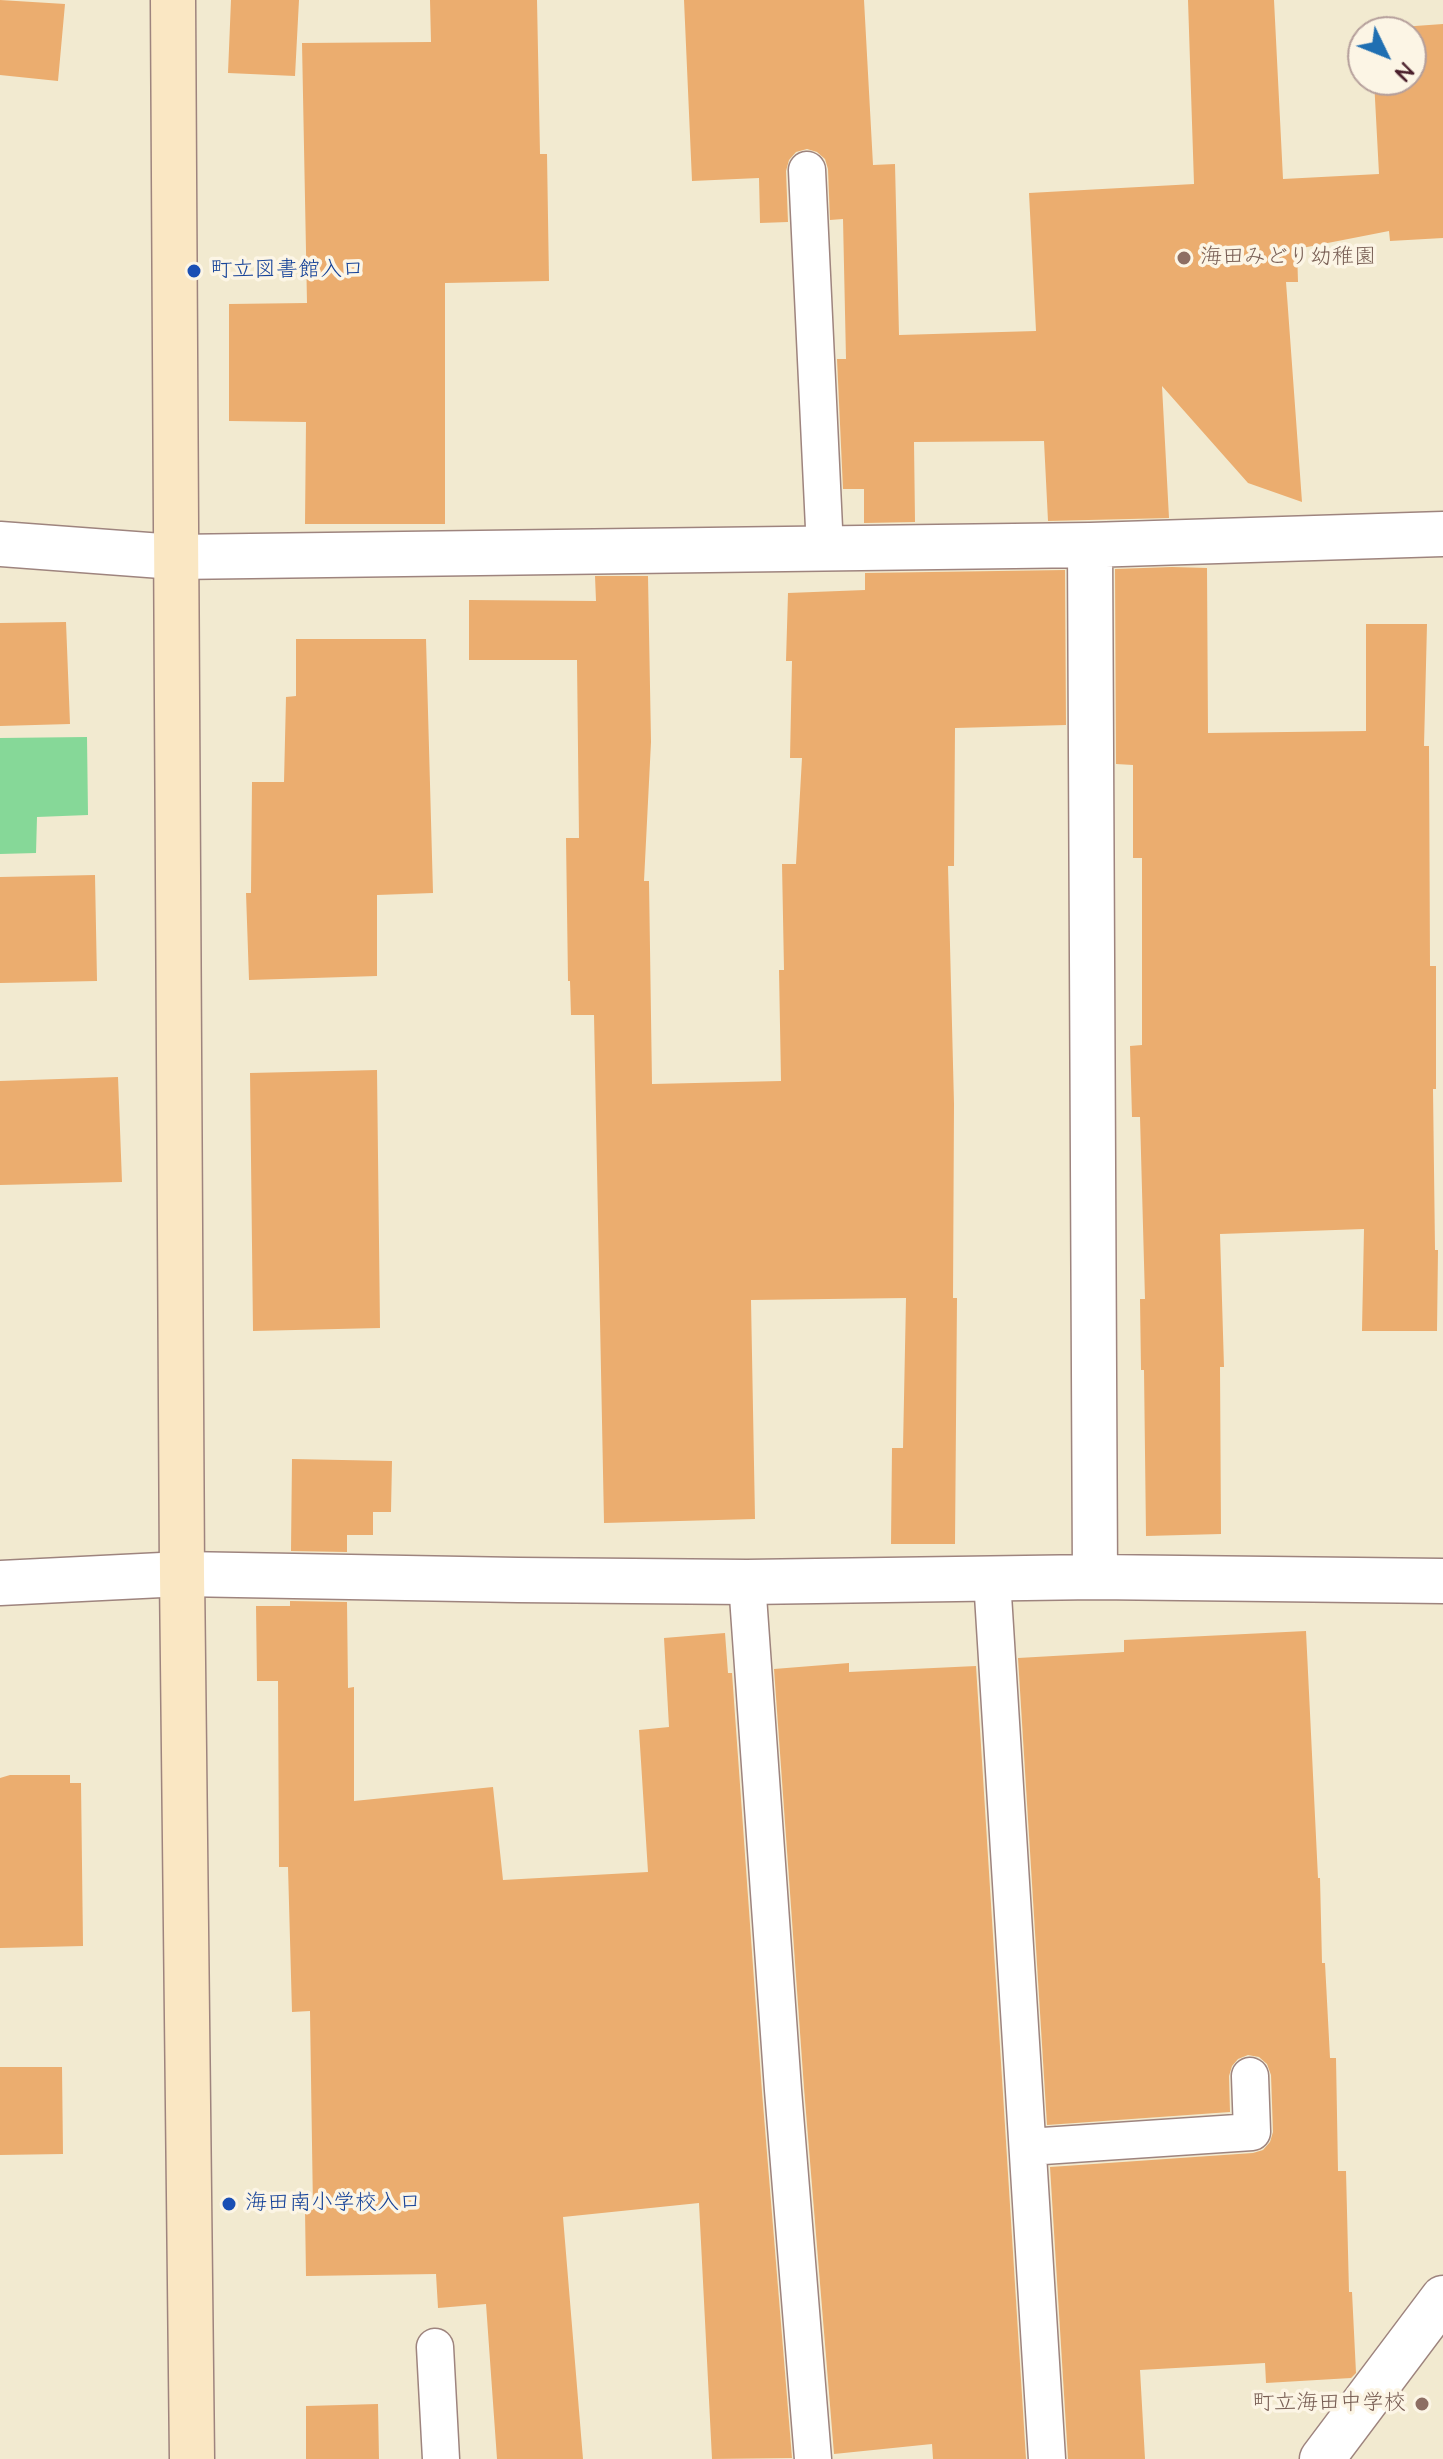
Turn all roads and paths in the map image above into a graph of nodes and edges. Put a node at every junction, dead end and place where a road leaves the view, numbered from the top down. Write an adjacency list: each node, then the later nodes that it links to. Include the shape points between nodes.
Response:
1 (173, 0): 7 (street)
2 (807, 170): 6 (lane)
3 (1443, 534): 5 (street)
4 (0, 544): 7 (street)
5 (1090, 545): 6 (street); 9 (street)
6 (825, 549): 7 (street)
7 (175, 557): 8 (street)
8 (182, 1574): 12 (street); 13 (street); 18 (street)
9 (1095, 1577): 10 (street); 11 (street)
10 (992, 1579): 12 (street); 15 (lane)
11 (1443, 1581)
12 (747, 1582): 20 (lane)
13 (0, 1583)
14 (1250, 2076): 15 (lane, via 1252,2132)
15 (1028, 2147): 21 (lane)
16 (1443, 2298): 22 (street)
17 (435, 2347): 19 (lane)
18 (192, 2459)
19 (441, 2459)
20 (813, 2459)
21 (1047, 2459)
22 (1322, 2459)

